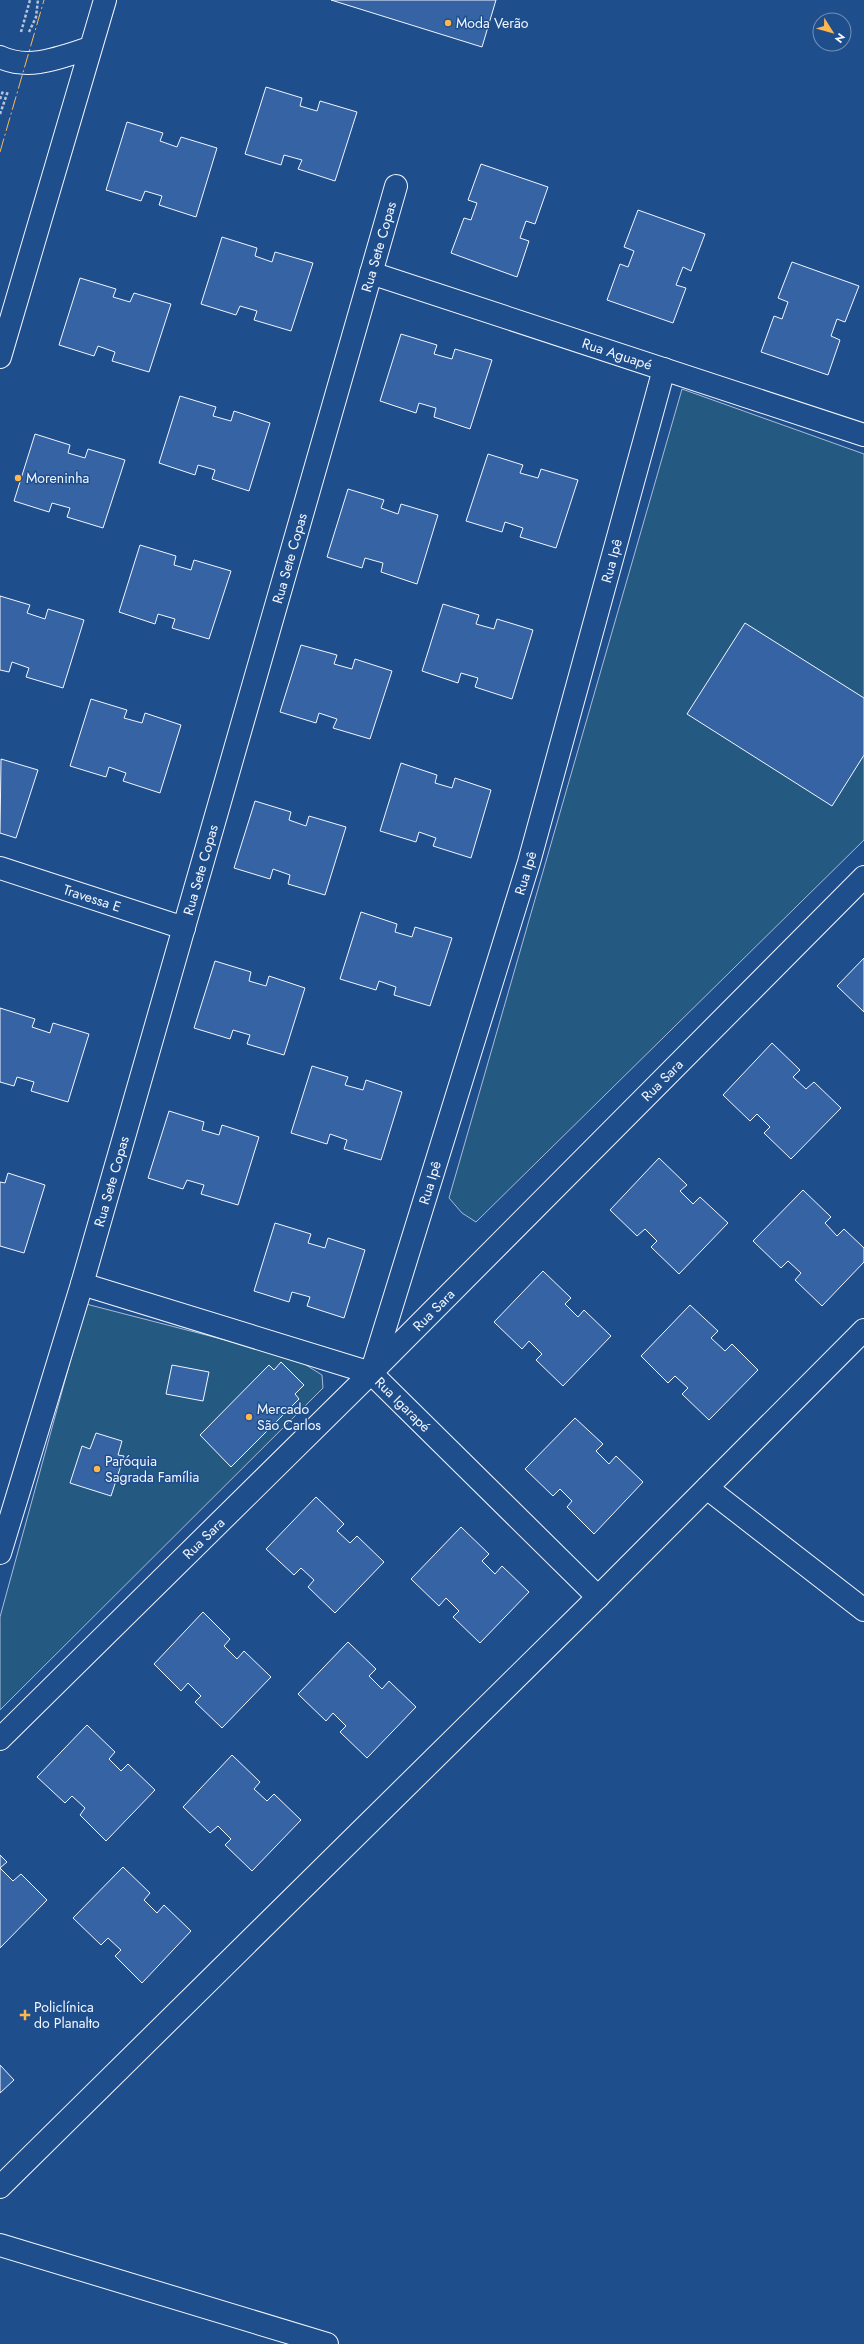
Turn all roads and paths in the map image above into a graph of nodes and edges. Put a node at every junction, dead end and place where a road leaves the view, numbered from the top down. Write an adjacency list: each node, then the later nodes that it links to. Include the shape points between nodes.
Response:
1 (105, 0): 2 (street)
2 (90, 48): 3 (street, via 53,60 32,63 11,62); 6 (street)
3 (0, 57)
4 (396, 186): 5 (street, Rua Sete Copas)
5 (371, 273): 7 (street, Rua Aguapé); 11 (street, Rua Sete Copas)
6 (0, 357)
7 (664, 369): 8 (street, Rua Aguapé); 14 (street, Rua Ipê, via 529,862)
8 (864, 435)
9 (0, 868): 11 (street, Travessa E)
10 (864, 877): 14 (street, Rua Sara)
11 (184, 928): 12 (street, Rua Sete Copas)
12 (82, 1284): 14 (street, Rua Igarapé); 16 (street, Rua Sete Copas)
13 (864, 1330): 15 (street)
14 (371, 1373): 17 (street, Rua Igarapé); 19 (street, Rua Sara)
15 (707, 1488): 17 (street); 18 (street)
16 (0, 1553)
17 (598, 1597): 20 (street)
18 (864, 1610)
19 (0, 1739)
20 (0, 2187)
21 (0, 2245): 22 (street)
22 (328, 2344)

